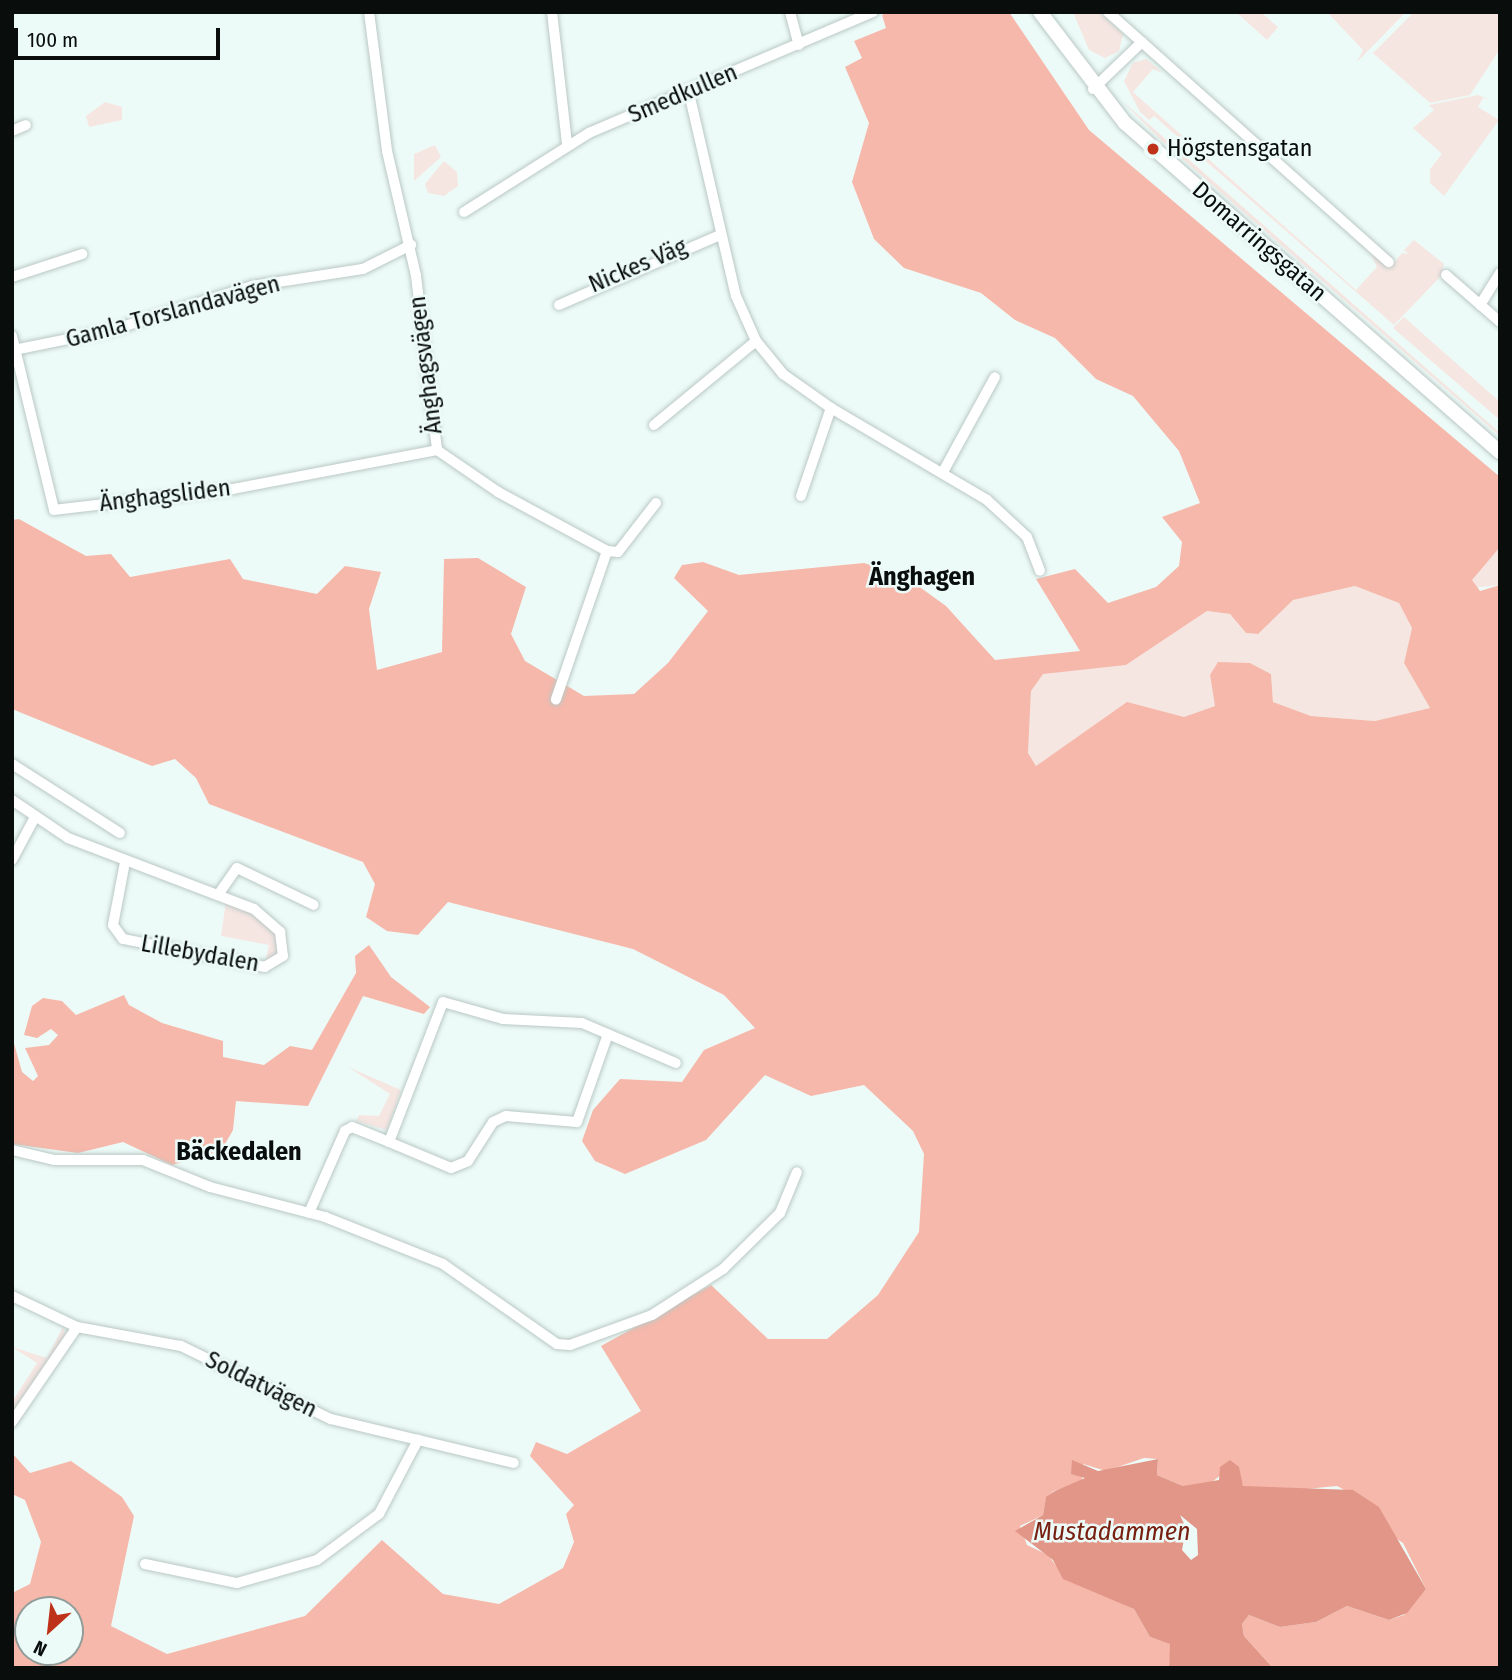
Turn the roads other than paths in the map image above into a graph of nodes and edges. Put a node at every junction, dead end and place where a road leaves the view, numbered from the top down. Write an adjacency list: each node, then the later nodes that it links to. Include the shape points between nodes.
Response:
1 (369, 12): 18 (street, Änghagsvägen, via 384,138)
2 (552, 12): 15 (street)
3 (790, 12): 10 (street)
4 (873, 12): 10 (street, Smedkullen)
5 (1040, 12): 11 (street, Domarringsgatan)
6 (1108, 12): 8 (street)
7 (1127, 12): 8 (street)
8 (1119, 22): 9 (street)
9 (1142, 42): 11 (street); 20 (street)
10 (799, 45): 12 (street, Smedkullen)
11 (1093, 89): 34 (street, Domarringsgatan, via 1184,177)
12 (689, 93): 15 (street, Smedkullen); 17 (street, Nickes Väg)
13 (26, 125): 14 (street)
14 (12, 131)
15 (567, 145): 16 (street, Smedkullen)
16 (464, 212)
17 (720, 235): 24 (street, Nickes Väg); 28 (street, Nickes Väg)
18 (411, 245): 29 (street, Gamla Torslandavägen, via 363,269 252,286 112,330); 33 (street, Änghagsvägen)
19 (82, 254): 23 (street)
20 (1389, 262)
21 (1500, 273): 25 (street)
22 (1446, 275): 25 (street)
23 (12, 277)
24 (559, 305)
25 (1480, 305): 26 (street)
26 (1500, 322)
27 (12, 336): 29 (street)
28 (756, 341): 31 (street, Nickes Väg, via 783,374); 32 (street)
29 (15, 350): 33 (street, Änghagsliden, via 54,510 233,489)
30 (995, 377): 35 (street)
31 (831, 408): 35 (street, Nickes Väg); 36 (street)
32 (654, 425)
33 (436, 450): 38 (street, Änghagsvägen, via 498,492)
34 (1500, 452)
35 (943, 472): 39 (street, Nickes Väg, via 1027,537)
36 (801, 496)
37 (656, 503): 38 (street, via 618,552)
38 (607, 551): 40 (street)
39 (1040, 571)
40 (555, 699)
41 (12, 764): 44 (street)
42 (12, 800): 43 (street, Lillebydalen)
43 (35, 817): 45 (street); 46 (street, Lillebydalen)
44 (120, 834)
45 (12, 860)
46 (125, 862): 47 (street, Lillebydalen); 47 (street, Lillebydalen, via 113,925 117,935 275,966 285,950 276,927)
47 (220, 892): 48 (street, via 237,868)
48 (314, 905)
49 (608, 1034): 50 (street); 51 (street, via 577,1122 506,1116 493,1122 458,1167 439,1165); 51 (street, via 582,1023 503,1019 443,1002)
50 (676, 1063)
51 (389, 1142): 54 (street, via 352,1127 345,1131)
52 (12, 1150): 54 (street, via 54,1160 143,1160 210,1187)
53 (797, 1172): 54 (street, via 780,1213 723,1269 652,1315 570,1346 557,1344 443,1264)
54 (309, 1213)
55 (12, 1296): 56 (street, Soldatvägen)
56 (77, 1328): 57 (street); 58 (street, Soldatvägen, via 181,1346 331,1419)
57 (12, 1422)
58 (418, 1440): 59 (street, Soldatvägen); 60 (street, via 379,1514 317,1560 237,1583)
59 (514, 1463)
60 (145, 1564)

